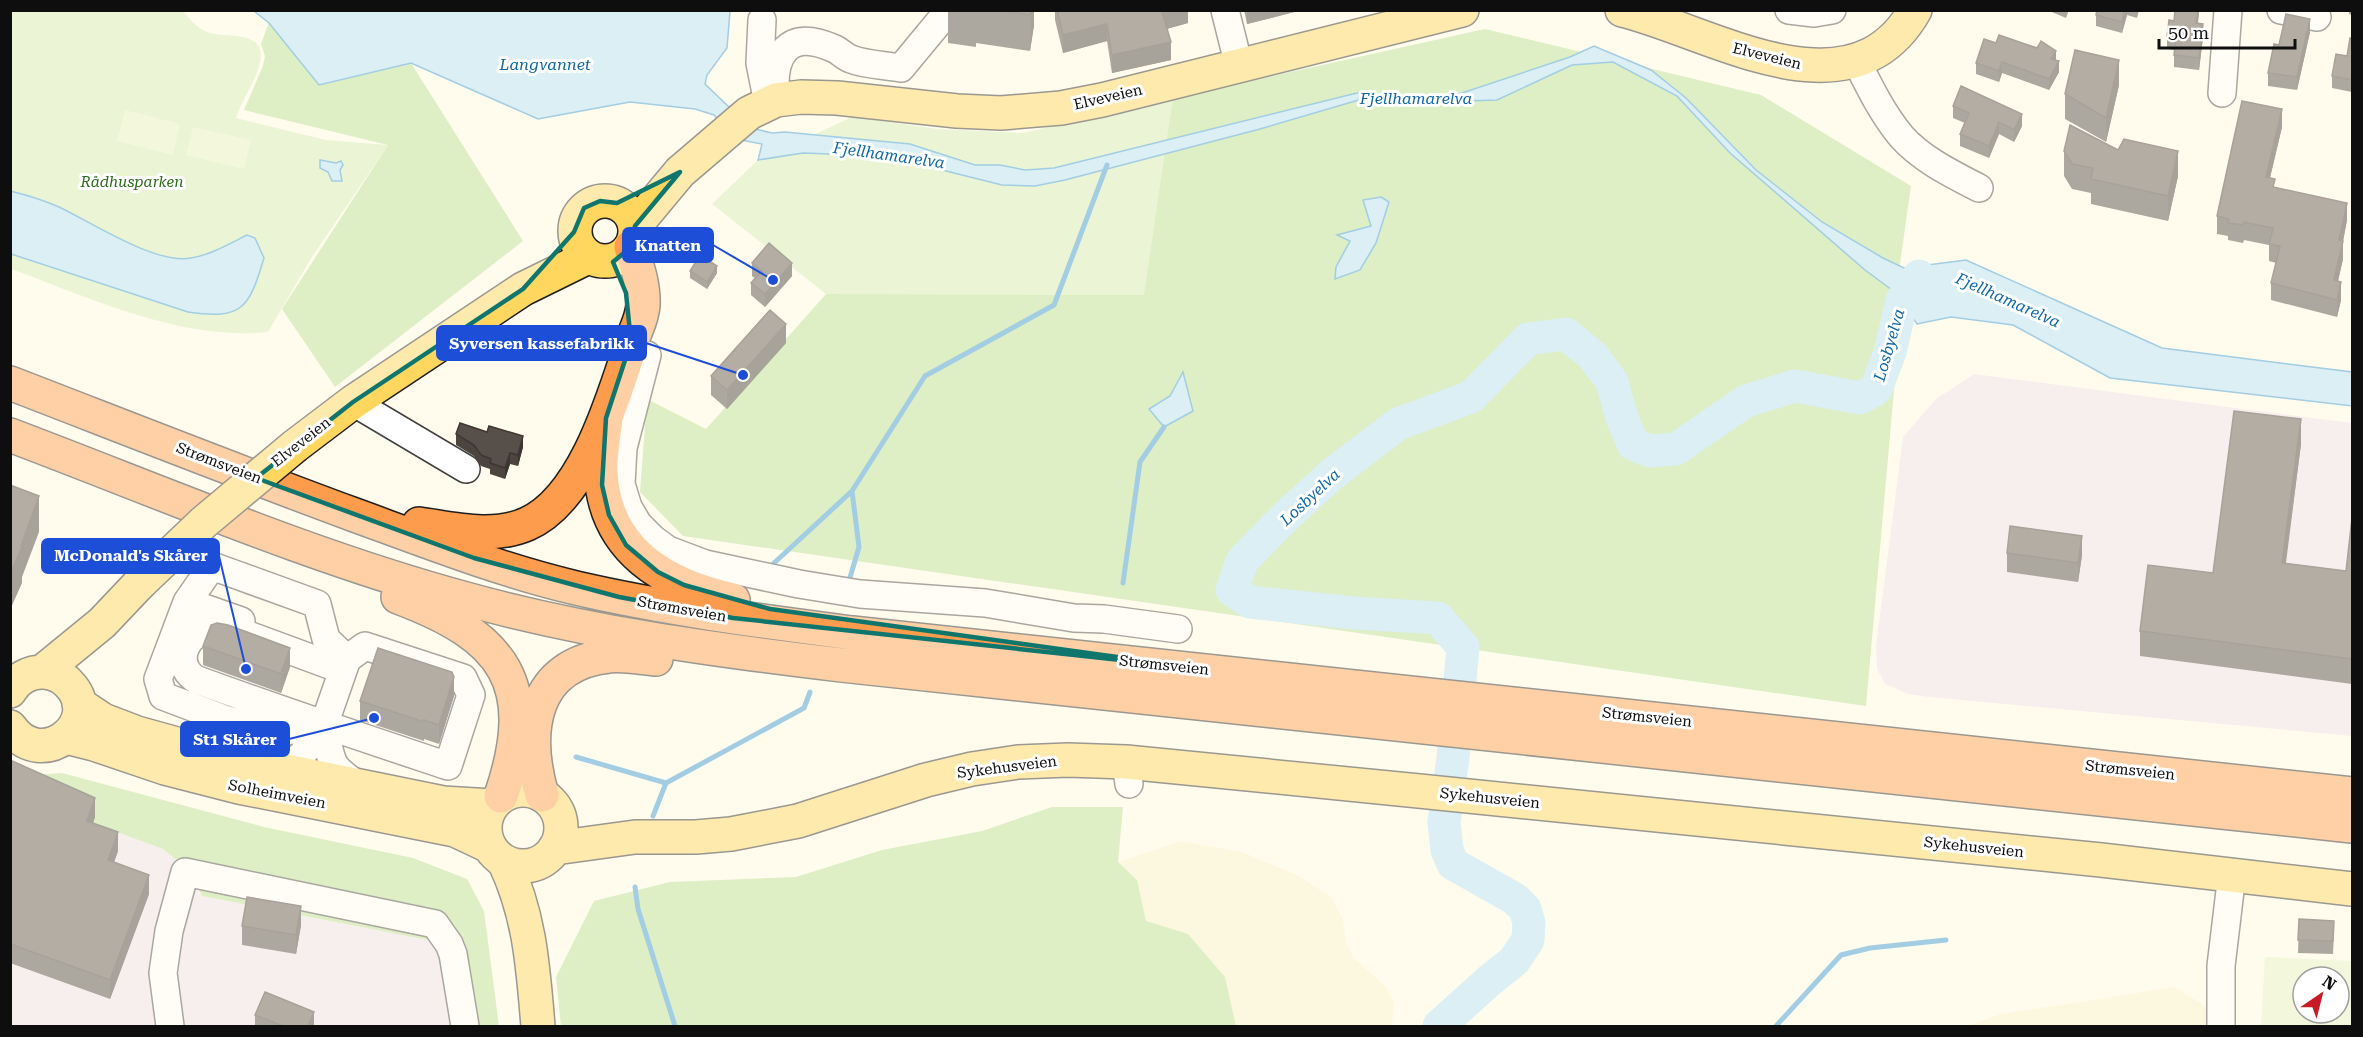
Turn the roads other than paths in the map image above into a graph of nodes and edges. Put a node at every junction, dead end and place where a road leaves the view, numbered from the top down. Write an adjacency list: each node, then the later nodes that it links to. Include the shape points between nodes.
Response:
1 (949, 10): 16 (street, via 901,68 852,60 817,44 794,43 776,67)
2 (1226, 10): 14 (street)
3 (1622, 10): 12 (main road, Elveveien)
4 (1790, 10): 5 (street)
5 (1832, 10)
6 (2228, 10): 15 (street)
7 (2281, 10): 9 (street)
8 (1459, 11): 14 (main road, Elveveien)
9 (2318, 17)
10 (1910, 18): 13 (main road, Elveveien, via 1884,45)
11 (762, 20): 16 (street)
12 (1691, 21): 13 (main road, Elveveien, via 1752,54 1784,62 1815,67)
13 (1856, 60): 17 (street, via 1877,102 1902,137 1938,165)
14 (1239, 66): 16 (main road, Elveveien, via 1083,104 1023,111 957,111 819,97)
15 (2222, 93)
16 (765, 105): 18 (main road, Elveveien, via 723,134)
17 (1979, 188)
18 (609, 238): 19 (highway); 21 (main road, Elveveien, via 523,289)
19 (639, 348): 22 (highway); 29 (street, via 621,484 627,507 638,524 668,550 705,564 860,594 985,603)
20 (10, 383): 26 (highway, Strømsveien)
21 (353, 402): 25 (street); 28 (main road, Elveveien, bridge, via 181,542)
22 (606, 418): 26 (highway, via 562,498 526,524 476,531); 31 (highway, via 600,470 609,515 626,545 639,558 684,585 770,609)
23 (10, 435): 24 (highway)
24 (60, 454): 34 (highway, via 349,564 467,600 568,624 760,656); 44 (highway, via 166,509 417,604 477,637 500,662 515,705 514,750)
25 (466, 469)
26 (358, 516): 31 (highway, Strømsveien, via 522,573 680,609 852,633)
27 (187, 602): 30 (street); 30 (street, via 212,566 317,604 326,639); 35 (street, via 158,679 163,696 276,733)
28 (102, 624): 32 (main road, Elveveien); 33 (main road, Elveveien)
29 (1178, 629)
30 (345, 664): 35 (street); 35 (street, via 222,627 194,635 183,652 186,669 195,679); 35 (street, via 365,646 463,678 471,695 448,766)
31 (1204, 669): 38 (highway, Strømsveien)
32 (20, 680): 33 (main road, Solheimveien, via 59,676)
33 (76, 696): 37 (main road, Elveveien, via 77,723); 39 (main road, Solheimveien, via 103,720 137,733)
34 (1311, 715): 43 (highway, via 1116,708 610,656 566,670 540,699 533,740 536,769); 45 (highway)
35 (324, 725): 39 (street, via 302,755); 41 (street, via 332,764)
36 (10, 727): 37 (main road, via 32,744 50,745)
37 (66, 737): 47 (main road, Solheimveien, via 229,785 455,830)
38 (2107, 768): 40 (highway); 42 (highway, Strømsveien)
39 (273, 770): 41 (main road, Solheimveien)
40 (2352, 787)
41 (362, 788): 44 (main road, Solheimveien, via 443,803)
42 (2352, 794)
43 (548, 800): 44 (main road, via 522,790); 46 (main road, Sykehusveien); 48 (main road, via 561,831)
44 (497, 801): 47 (main road, via 485,821 486,838)
45 (2352, 826)
46 (635, 837): 48 (main road, Sykehusveien); 49 (main road, Sykehusveien, via 696,837 762,829 950,774 995,765 1068,760 1127,773 1419,791)
47 (497, 853): 48 (main road, via 512,864 530,865); 51 (main road, via 519,895)
48 (550, 853): 51 (main road)
49 (2232, 874): 50 (main road, Sykehusveien); 55 (street, via 2221,966)
50 (2352, 889)
51 (530, 940): 54 (main road)
52 (170, 1026): 53 (street, via 163,973 169,931 185,872 435,924 453,954)
53 (465, 1026)
54 (538, 1026)
55 (2221, 1026)

